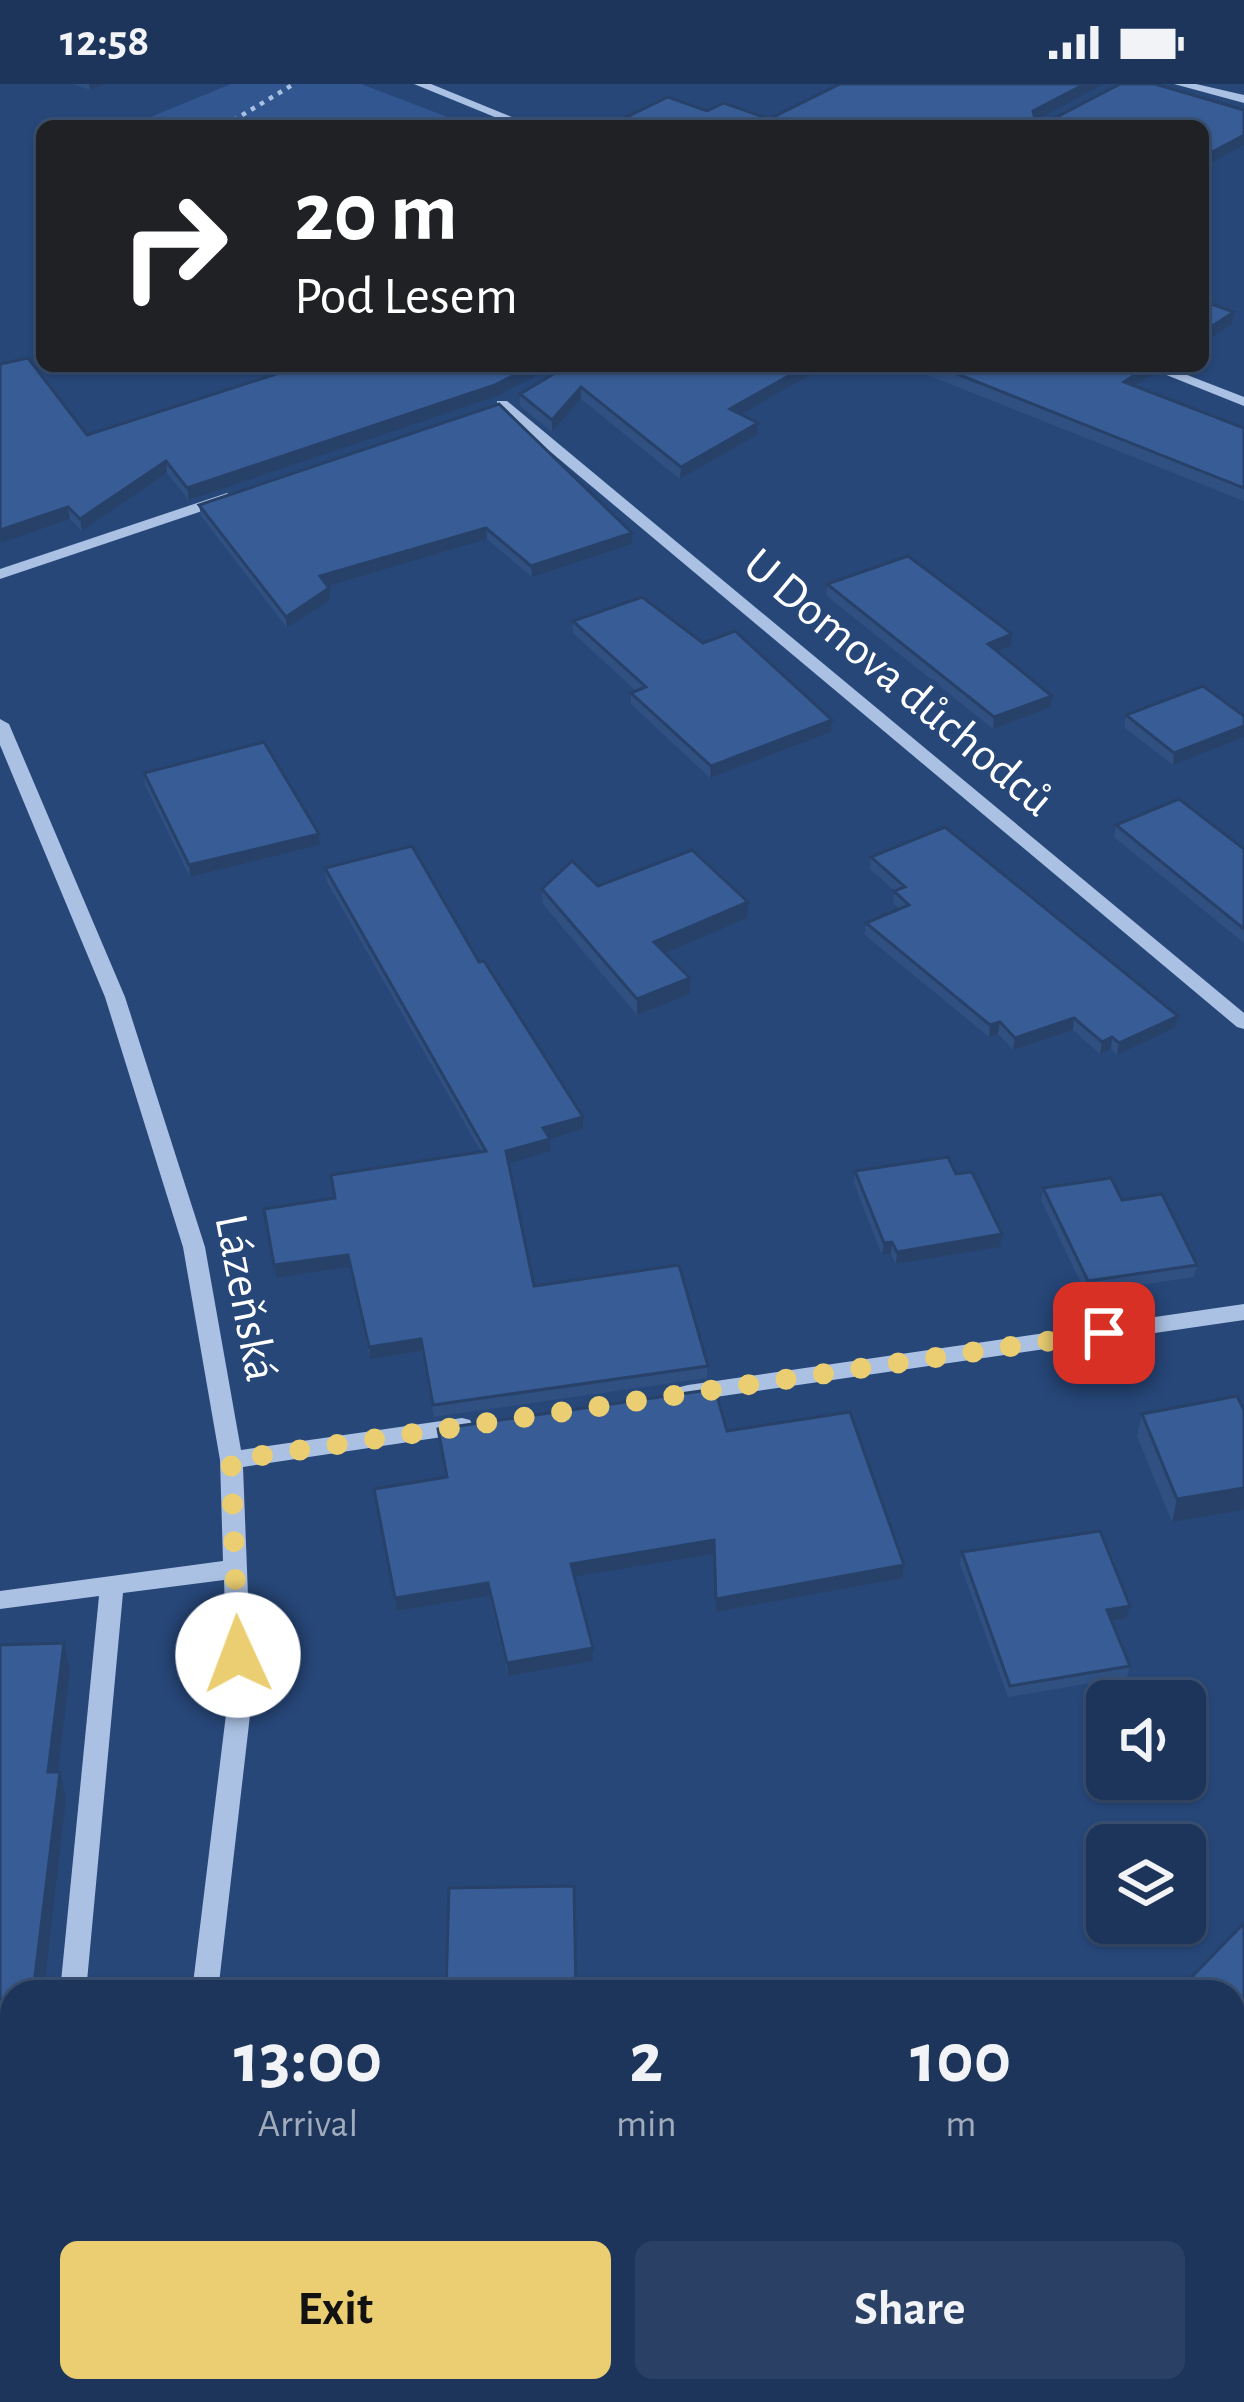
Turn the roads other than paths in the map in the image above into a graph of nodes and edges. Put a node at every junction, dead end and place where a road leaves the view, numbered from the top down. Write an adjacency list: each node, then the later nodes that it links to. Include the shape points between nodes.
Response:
1 (420, 84): 4 (street)
2 (1180, 84): 3 (street)
3 (1244, 99)
4 (513, 120)
5 (1166, 372): 7 (street)
6 (520, 395): 8 (street)
7 (1244, 402)
8 (502, 404): 9 (street); 13 (street, U Domova důchodců)
9 (481, 412)
10 (241, 493): 11 (street)
11 (0, 574)
12 (0, 724): 17 (street, Lázeňská, via 115,998 194,1247)
13 (1244, 1023)
14 (1244, 1312): 15 (street)
15 (659, 1397)
16 (496, 1421): 17 (street)
17 (231, 1460): 18 (street, Lázeňská)
18 (235, 1569): 19 (street); 22 (street, Lázeňská, via 240,1699)
19 (112, 1585): 20 (street); 21 (street)
20 (0, 1600)
21 (74, 1980)
22 (206, 1980)

